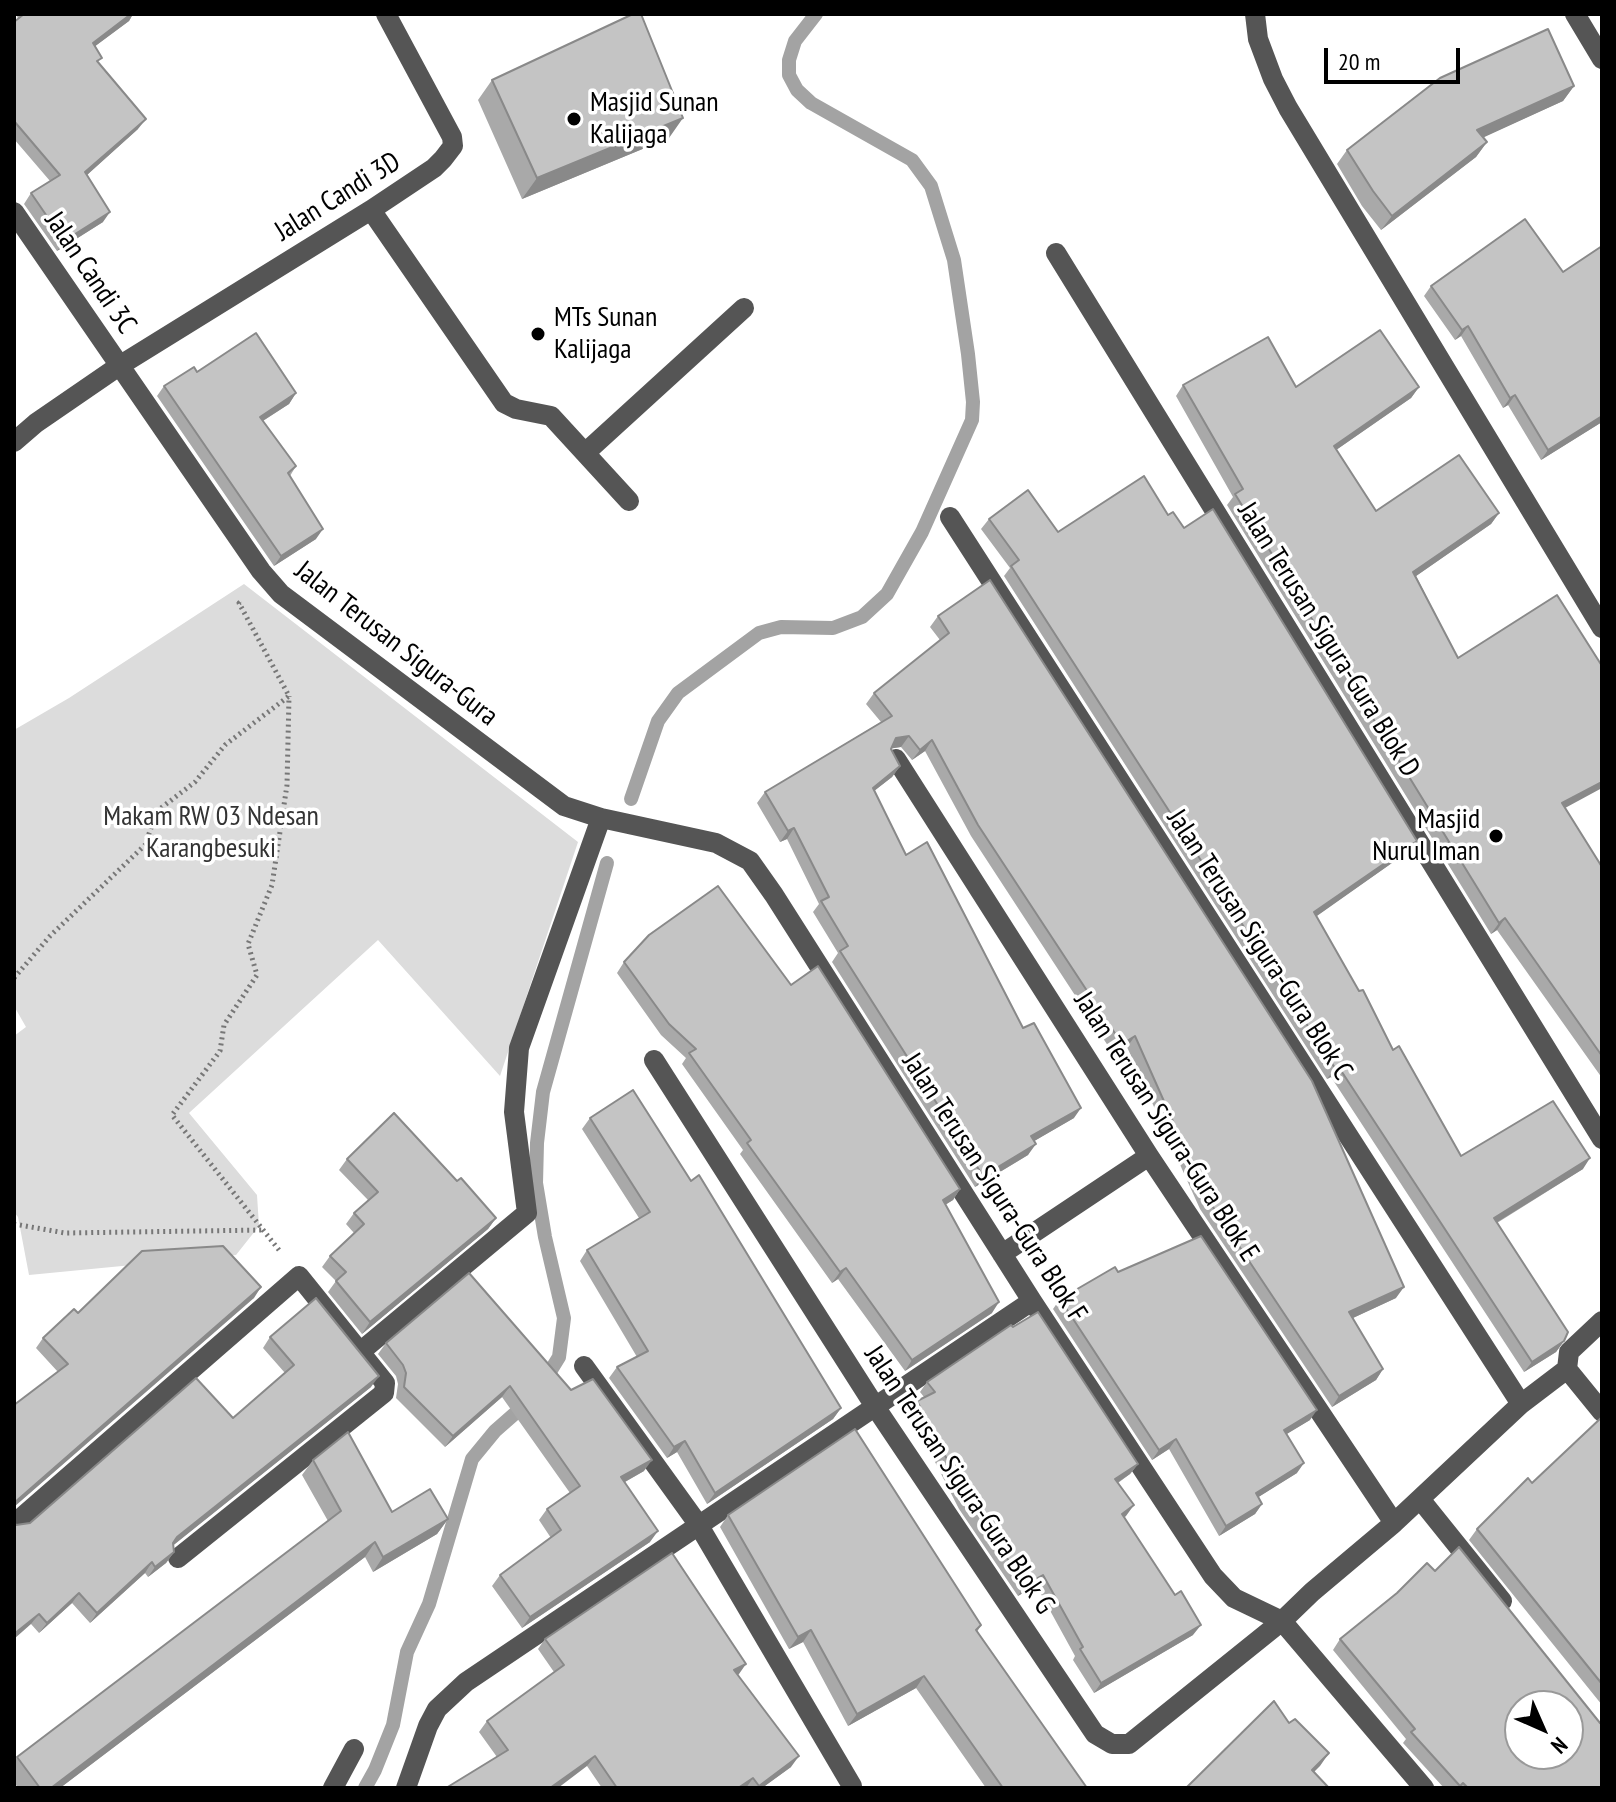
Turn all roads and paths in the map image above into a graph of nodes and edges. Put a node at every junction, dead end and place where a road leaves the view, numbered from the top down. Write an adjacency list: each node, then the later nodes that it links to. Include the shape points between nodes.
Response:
1 (386, 14): 5 (street, Jalan Candi 3D, via 443,117 453,146 434,168)
2 (1255, 14): 15 (street, via 1258,39 1288,108)
3 (1575, 14): 4 (street)
4 (1602, 59)
5 (371, 210): 9 (street, Jalan Candi 3D); 11 (street, via 504,403 551,416)
6 (14, 212): 9 (street, Jalan Candi 3C)
7 (1056, 253): 22 (street, Jalan Terusan Sigura-Gura Blok D)
8 (744, 308): 11 (street)
9 (119, 366): 10 (street, Jalan Candi 3D); 14 (street, Jalan Terusan Sigura-Gura)
10 (14, 442)
11 (585, 453): 12 (street)
12 (629, 501)
13 (950, 517): 33 (street, Jalan Terusan Sigura-Gura Blok C)
14 (269, 580): 16 (path, via 239,603); 18 (street, Jalan Terusan Sigura-Gura, via 564,806)
15 (1602, 628)
16 (289, 696): 20 (path, via 225,745 195,782 157,811 145,845); 25 (path, via 287,785 272,885 248,944 257,975 224,1025 220,1051 172,1115)
17 (896, 759): 23 (street, Jalan Terusan Sigura-Gura Blok E)
18 (601, 818): 19 (street, Jalan Terusan Sigura-Gura); 30 (street, via 519,1048 514,1112 527,1213)
19 (635, 826): 26 (street, Jalan Terusan Sigura-Gura Blok F, via 716,843 750,861)
20 (14, 978)
21 (654, 1060): 34 (street, Jalan Terusan Sigura-Gura Blok G)
22 (1602, 1139)
23 (1149, 1156): 26 (street); 37 (street, Jalan Terusan Sigura-Gura Blok E)
24 (14, 1224): 25 (path, via 65,1233)
25 (264, 1230): 27 (path)
26 (1002, 1254): 28 (street, Jalan Terusan Sigura-Gura Blok F)
27 (299, 1276): 30 (street); 38 (street)
28 (1032, 1301): 34 (street); 42 (street, Jalan Terusan Sigura-Gura Blok F, via 1213,1576 1234,1598)
29 (1602, 1321): 32 (street, via 1569,1352)
30 (360, 1352): 40 (street, via 385,1383 384,1393)
31 (584, 1366): 39 (street)
32 (1567, 1369): 33 (street, Jalan Terusan Sigura-Gura Blok G); 35 (street)
33 (1521, 1404): 36 (street, Jalan Terusan Sigura-Gura Blok G)
34 (876, 1408): 39 (street); 42 (street, Jalan Terusan Sigura-Gura Blok G, via 1095,1734 1112,1744 1129,1744)
35 (1602, 1412)
36 (1420, 1499): 37 (street, Jalan Terusan Sigura-Gura Blok G); 41 (street)
37 (1394, 1523): 42 (street, Jalan Terusan Sigura-Gura Blok G)
38 (14, 1524)
39 (698, 1524): 44 (street); 46 (street, via 450,1695 428,1726)
40 (178, 1558)
41 (1516, 1619)
42 (1282, 1621): 47 (street)
43 (354, 1749): 45 (street)
44 (852, 1786)
45 (333, 1788)
46 (406, 1788)
47 (1424, 1788)

